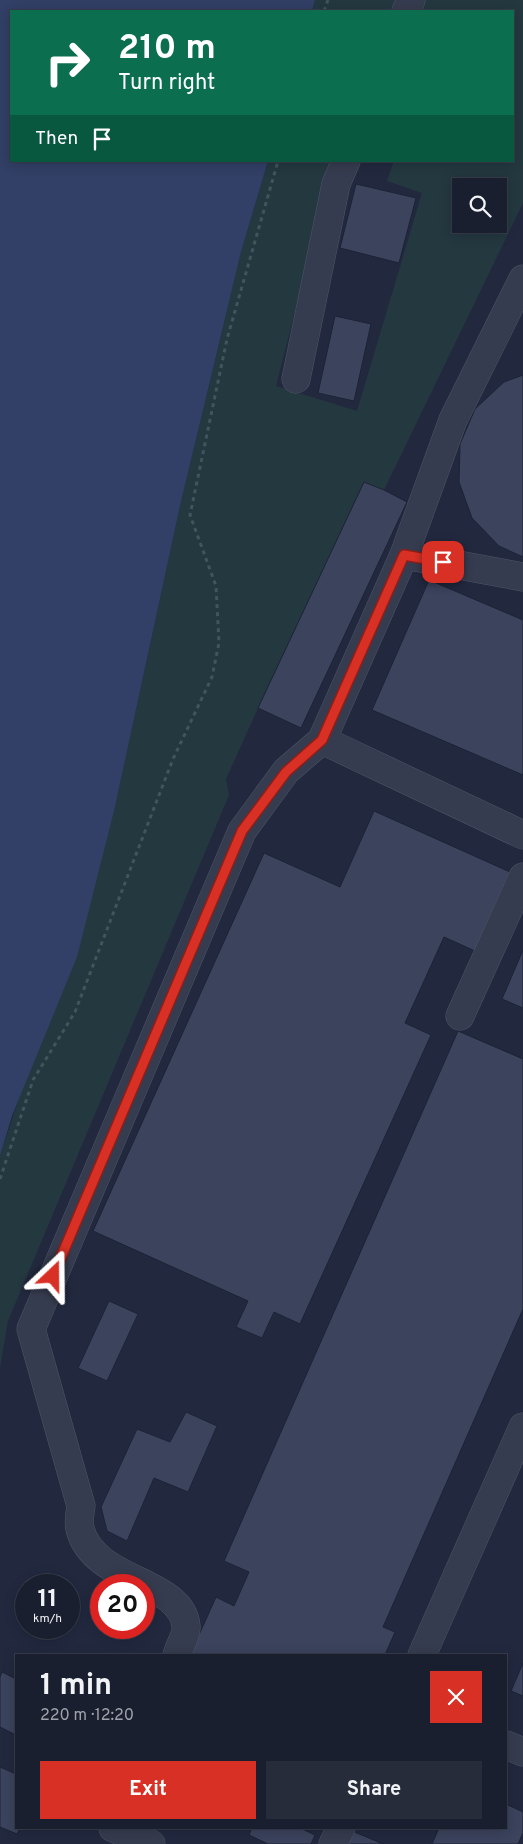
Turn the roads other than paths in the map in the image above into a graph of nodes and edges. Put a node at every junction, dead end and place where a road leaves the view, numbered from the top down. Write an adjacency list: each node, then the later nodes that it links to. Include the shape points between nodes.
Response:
1 (346, 162): 3 (lane, via 336,184)
2 (523, 279): 4 (lane, via 454,420)
3 (296, 378)
4 (404, 555): 5 (lane); 6 (lane)
5 (523, 577)
6 (322, 740): 7 (lane); 11 (lane, via 286,772 242,831 31,1329 81,1506 80,1528 89,1549 105,1564 168,1596 183,1612 186,1628)
7 (523, 834)
8 (523, 877): 9 (lane)
9 (460, 1016)
10 (523, 1427): 12 (lane)
11 (176, 1654)
12 (422, 1654)
13 (507, 1745): 14 (lane)
14 (523, 1752)
15 (115, 1829): 17 (lane)
16 (340, 1829): 18 (lane)
17 (150, 1844)
18 (333, 1844)

